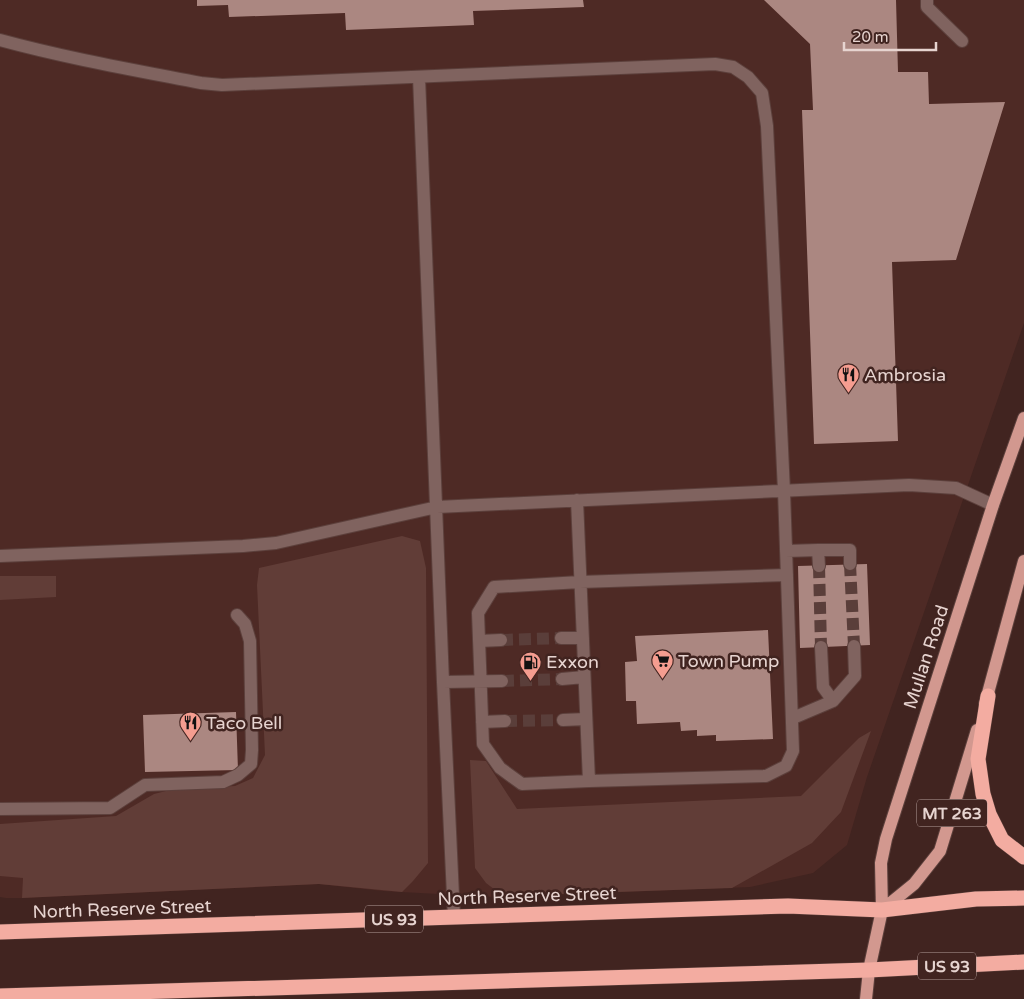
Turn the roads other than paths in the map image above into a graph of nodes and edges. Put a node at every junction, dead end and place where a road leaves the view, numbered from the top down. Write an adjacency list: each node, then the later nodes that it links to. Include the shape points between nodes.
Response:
1 (927, 0): 3 (lane, via 927,7)
2 (0, 40): 4 (lane, via 31,49 222,85)
3 (962, 41)
4 (419, 77): 6 (lane, via 715,64 733,67 748,77 762,93 767,126); 9 (lane)
5 (1024, 418): 8 (main road, Mullan Road)
6 (784, 491): 7 (lane); 8 (lane, via 909,485 956,488); 11 (lane)
7 (577, 500): 9 (lane); 17 (lane)
8 (993, 506): 41 (main road, Mullan Road / MT 263, via 886,839 881,863)
9 (437, 507): 12 (lane, via 276,544); 29 (lane)
10 (818, 550): 11 (lane); 14 (lane, via 850,550); 15 (lane)
11 (786, 551): 16 (lane)
12 (0, 556)
13 (1024, 561): 30 (main road, MT 263)
14 (850, 564)
15 (819, 566)
16 (787, 575): 17 (lane); 32 (lane)
17 (580, 582): 20 (lane); 22 (lane, via 494,587 478,612)
18 (237, 615): 38 (lane, via 245,624 250,641 252,750 251,764 238,775 223,782 145,785 110,808)
19 (561, 638): 20 (lane)
20 (583, 638): 25 (lane)
21 (500, 640): 22 (lane)
22 (479, 641): 27 (lane)
23 (854, 646): 31 (lane, via 855,676)
24 (821, 647): 31 (lane, via 823,687)
25 (584, 678): 26 (lane); 33 (lane)
26 (562, 679)
27 (480, 681): 28 (lane); 29 (lane); 36 (lane)
28 (502, 681)
29 (443, 682): 42 (lane)
30 (988, 696): 39 (highway, via 978,759 983,794 1002,840); 41 (main road, MT 263, via 940,851 914,884)
31 (833, 701): 32 (lane)
32 (793, 718): 37 (lane, via 793,752 786,766 766,776)
33 (586, 719): 34 (lane); 37 (lane)
34 (563, 720)
35 (505, 721): 36 (lane)
36 (482, 722): 37 (lane, via 483,744 500,768 522,784)
37 (589, 781)
38 (0, 809)
39 (1024, 857)
40 (1024, 898): 41 (highway, North Reserve Street / US 93, via 976,899)
41 (882, 910): 42 (highway, North Reserve Street / US 93, via 788,906); 45 (main road, Mullan Road)
42 (454, 917): 43 (highway, North Reserve Street / US 93)
43 (0, 932)
44 (1024, 962): 45 (highway, US 93)
45 (869, 970): 46 (highway, US 93); 49 (main road, Mullan Road)
46 (52, 994): 47 (highway, US 93); 48 (highway)
47 (0, 996)
48 (81, 999)
49 (866, 999)

